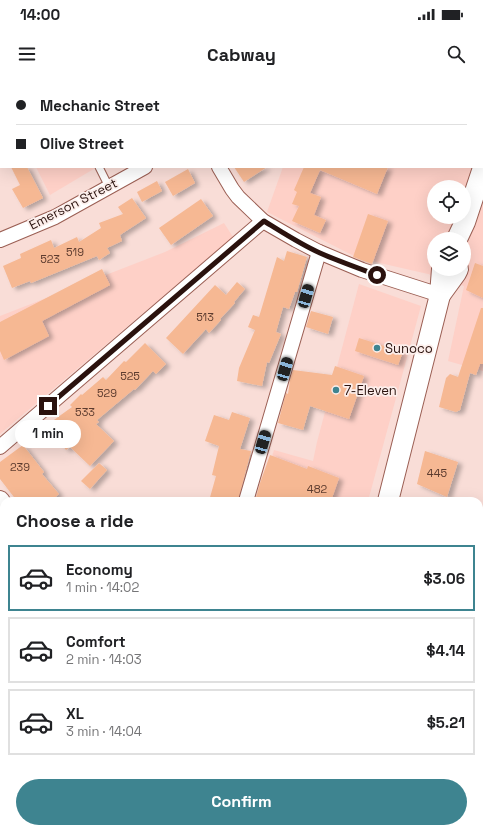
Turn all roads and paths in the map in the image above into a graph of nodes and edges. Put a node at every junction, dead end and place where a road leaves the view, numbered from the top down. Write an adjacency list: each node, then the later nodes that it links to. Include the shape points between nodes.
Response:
1 (100, 168): 5 (lane)
2 (143, 168): 5 (street, Emerson Street)
3 (220, 168): 6 (street, via 232,190)
4 (483, 168): 7 (main road)
5 (109, 187): 8 (street, Emerson Street, via 54,217)
6 (264, 221): 9 (street); 13 (street)
7 (462, 232)
8 (0, 240)
9 (319, 252): 12 (street, via 362,270); 14 (street)
10 (441, 276): 12 (main road)
11 (454, 276): 12 (main road)
12 (440, 295): 15 (main road)
13 (0, 447)
14 (247, 497)
15 (389, 497)

